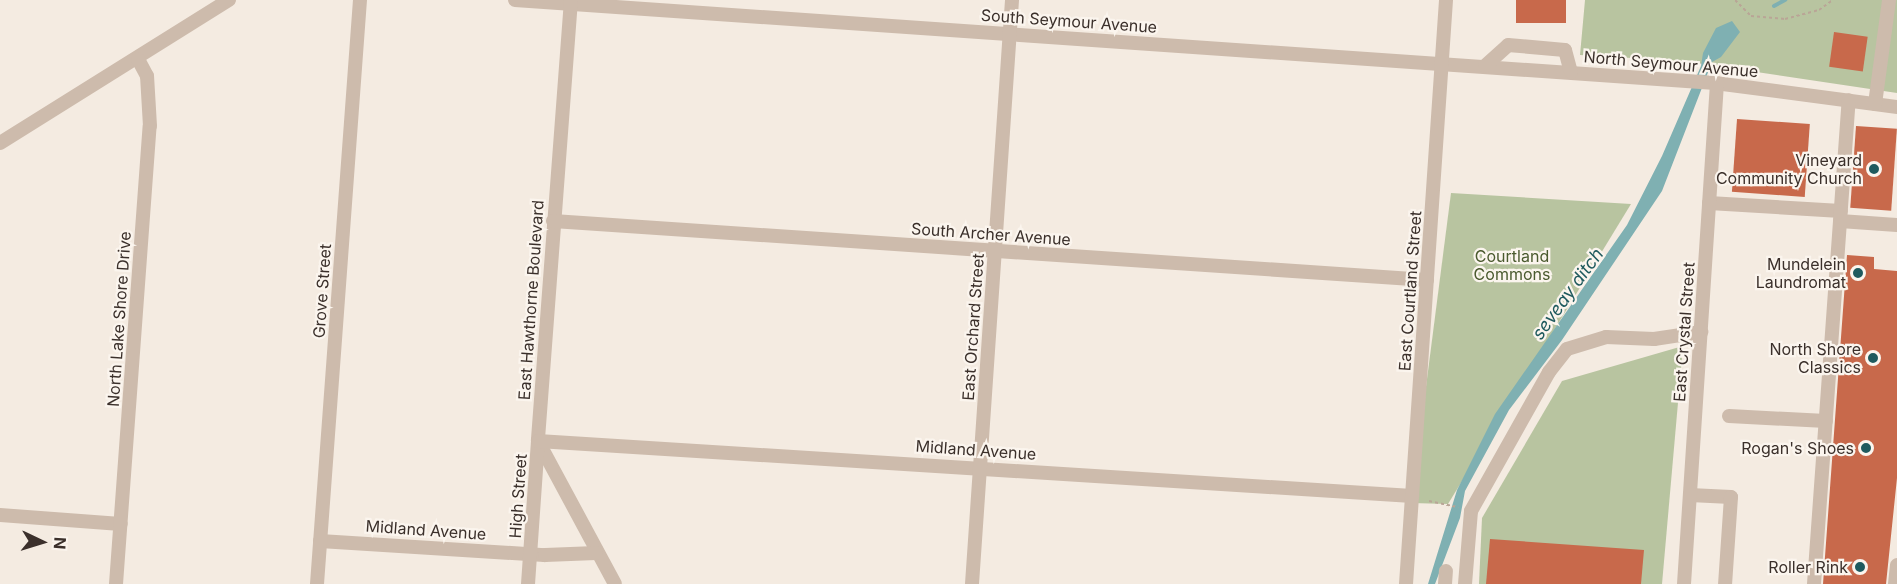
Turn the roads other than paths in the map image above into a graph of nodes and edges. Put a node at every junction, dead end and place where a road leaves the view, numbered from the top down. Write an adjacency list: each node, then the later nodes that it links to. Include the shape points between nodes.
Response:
1 (229, 0): 9 (street)
2 (360, 0): 33 (street, Grove Street)
3 (514, 0): 7 (street, South Seymour Avenue)
4 (1012, 0): 8 (street, East Orchard Street)
5 (1446, 0): 10 (street, East Courtland Street)
6 (1889, 0): 15 (street)
7 (571, 2): 8 (street, South Seymour Avenue); 20 (street, East Hawthorne Boulevard)
8 (1010, 34): 10 (street, South Seymour Avenue); 22 (street, East Orchard Street)
9 (138, 59): 17 (street); 32 (street, North Lake Shore Drive, via 147,76 150,126)
10 (1442, 63): 11 (street, North Seymour Avenue); 23 (street, East Courtland Street)
11 (1485, 66): 12 (street, North Seymour Avenue); 12 (street, via 1508,45 1565,50)
12 (1571, 72): 13 (street, North Seymour Avenue)
13 (1716, 83): 14 (street, North Seymour Avenue); 18 (street, East Crystal Street)
14 (1849, 100): 15 (street, North Seymour Avenue); 19 (street)
15 (1875, 104): 16 (street, North Seymour Avenue)
16 (1897, 107)
17 (0, 143)
18 (1710, 203): 19 (street); 24 (street, East Crystal Street)
19 (1841, 216): 21 (street); 26 (street)
20 (553, 221): 22 (street, South Archer Avenue); 27 (street, East Hawthorne Boulevard)
21 (1897, 225)
22 (995, 251): 23 (street, South Archer Avenue); 28 (street, East Orchard Street)
23 (1427, 280): 30 (street, East Courtland Street)
24 (1701, 332): 29 (street, East Crystal Street); 43 (street, via 1654,339 1606,337 1567,349 1549,372 1472,511)
25 (1729, 416): 26 (street)
26 (1826, 421): 46 (street)
27 (538, 441): 28 (street, Midland Avenue); 34 (street, High Street); 35 (street)
28 (980, 467): 30 (street, Midland Avenue); 41 (street, East Orchard Street)
29 (1690, 495): 44 (street, East Crystal Street); 45 (street, via 1731,497)
30 (1412, 496): 42 (street, East Courtland Street)
31 (0, 515): 32 (street)
32 (121, 524): 37 (street, North Lake Shore Drive)
33 (320, 541): 34 (street, Midland Avenue); 38 (street, Grove Street)
34 (530, 553): 35 (street, Midland Avenue); 39 (street, High Street)
35 (596, 553): 40 (street)
36 (1897, 565): 47 (street)
37 (116, 584)
38 (317, 584)
39 (528, 584)
40 (615, 584)
41 (972, 584)
42 (1406, 584)
43 (1465, 584)
44 (1684, 584)
45 (1725, 584)
46 (1814, 584)
47 (1895, 584)

